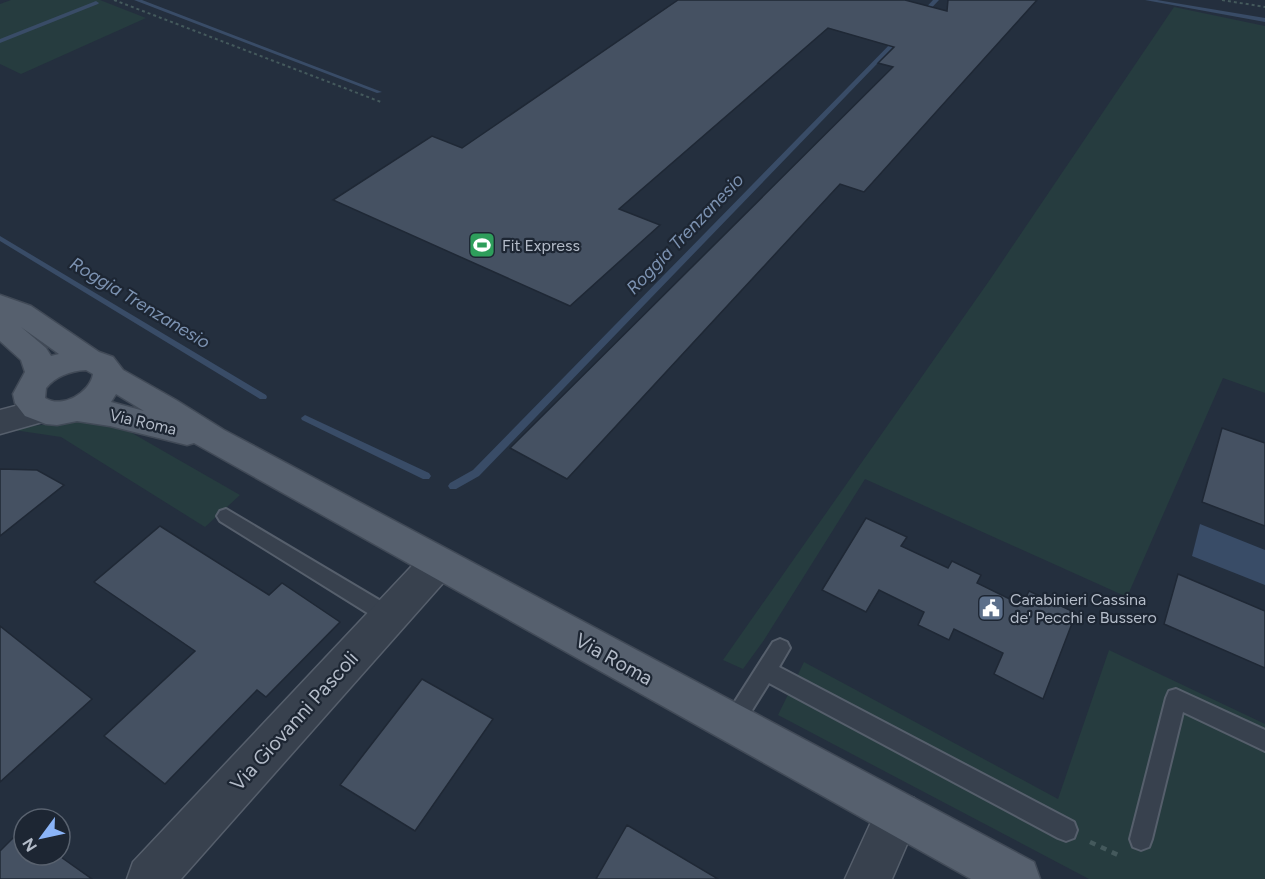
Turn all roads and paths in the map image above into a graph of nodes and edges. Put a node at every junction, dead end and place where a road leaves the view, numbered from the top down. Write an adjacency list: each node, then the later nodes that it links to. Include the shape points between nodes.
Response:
1 (114, 0): 4 (path)
2 (1222, 0): 3 (path)
3 (1265, 8)
4 (381, 102)
5 (0, 304): 7 (main road, Via Roma, via 21,313)
6 (0, 326): 8 (main road, via 35,355)
7 (98, 368): 8 (main road, via 63,363); 8 (main road, Via Roma, via 107,385 96,397); 11 (main road, Via Roma)
8 (47, 396): 9 (street); 10 (street); 11 (main road, Via Roma)
9 (0, 409)
10 (0, 422)
11 (212, 439): 13 (main road, Via Roma)
12 (226, 516): 14 (lane)
13 (438, 563): 14 (street, Via Giovanni Pascoli); 17 (main road, Via Roma)
14 (389, 616): 22 (street, Via Giovanni Pascoli)
15 (780, 648): 16 (lane)
16 (765, 669): 17 (lane); 20 (lane)
17 (732, 724): 19 (main road, Via Roma)
18 (1265, 741): 21 (lane, via 1176,698)
19 (898, 814): 23 (street); 24 (main road, Via Roma)
20 (1066, 830): 21 (path, via 1123,857)
21 (1141, 839)
22 (150, 879)
23 (868, 879)
24 (1017, 879)

